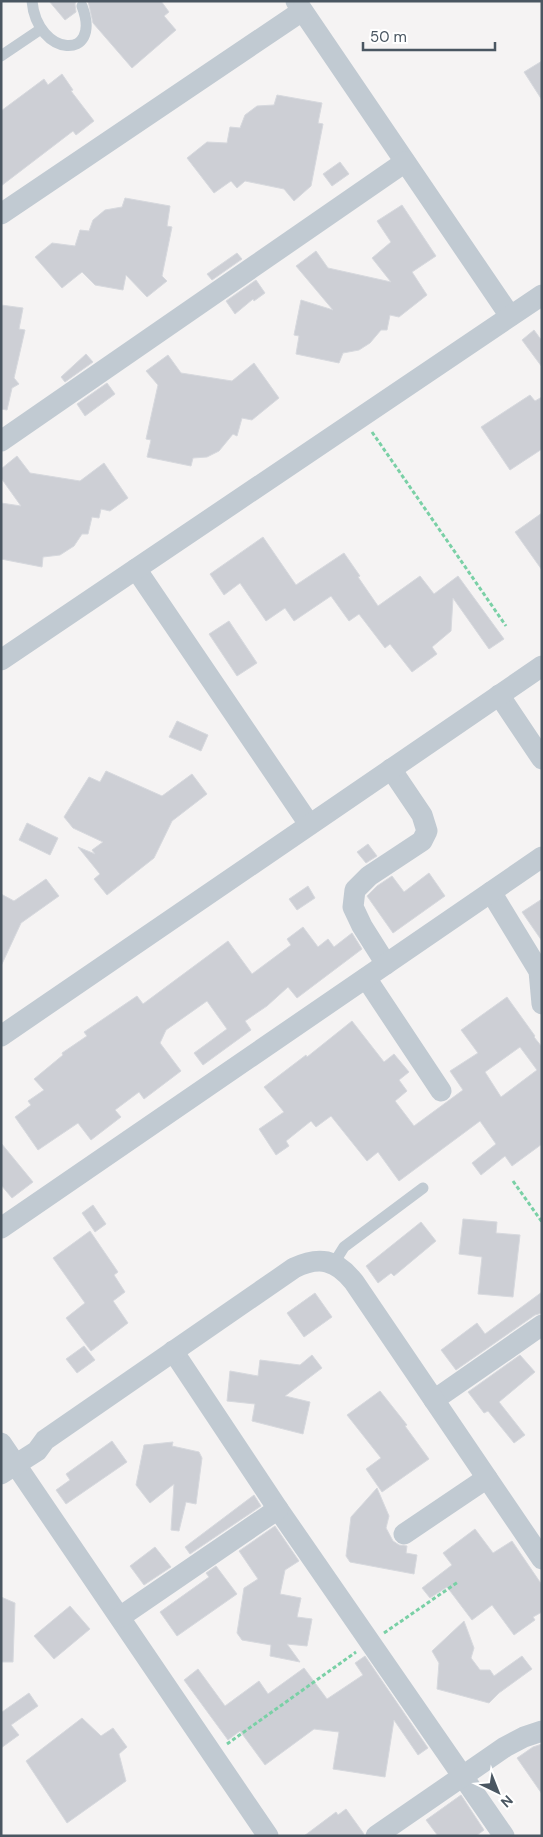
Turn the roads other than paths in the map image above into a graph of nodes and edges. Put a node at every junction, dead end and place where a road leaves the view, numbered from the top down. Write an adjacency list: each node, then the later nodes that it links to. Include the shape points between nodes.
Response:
1 (32, 1): 4 (lane)
2 (82, 6): 4 (lane, via 87,25 85,35 78,43 68,47 58,44)
3 (299, 6): 6 (street); 7 (street)
4 (42, 30): 5 (lane)
5 (1, 56)
6 (405, 162): 9 (street); 10 (street)
7 (1, 214)
8 (542, 295): 9 (street)
9 (510, 316): 11 (street)
10 (1, 441)
11 (136, 569): 12 (street); 17 (street)
12 (1, 660)
13 (542, 666): 14 (street)
14 (498, 695): 15 (street); 16 (street)
15 (542, 759)
16 (391, 769): 17 (street); 20 (street, via 422,814 427,831 422,841 369,876 355,890 353,907)
17 (309, 824): 23 (street)
18 (542, 857): 19 (street)
19 (491, 892): 20 (street); 22 (street, via 539,971)
20 (386, 964): 21 (street)
21 (366, 978): 24 (street); 26 (street)
22 (542, 1004)
23 (1, 1036)
24 (441, 1091)
25 (423, 1188): 27 (lane, via 344,1247)
26 (1, 1228)
27 (334, 1263): 29 (street, via 320,1260 294,1268); 30 (street, via 354,1282)
28 (542, 1324): 30 (street)
29 (173, 1351): 31 (street, via 45,1440 31,1442); 33 (street)
30 (434, 1400): 32 (street)
31 (6, 1459): 36 (street)
32 (487, 1478): 34 (street); 35 (street)
33 (278, 1510): 36 (street); 38 (street)
34 (404, 1534)
35 (542, 1559)
36 (120, 1618): 39 (street)
37 (542, 1731): 38 (street, via 504,1747)
38 (464, 1776): 40 (street); 41 (street)
39 (268, 1836)
40 (376, 1836)
41 (504, 1836)

